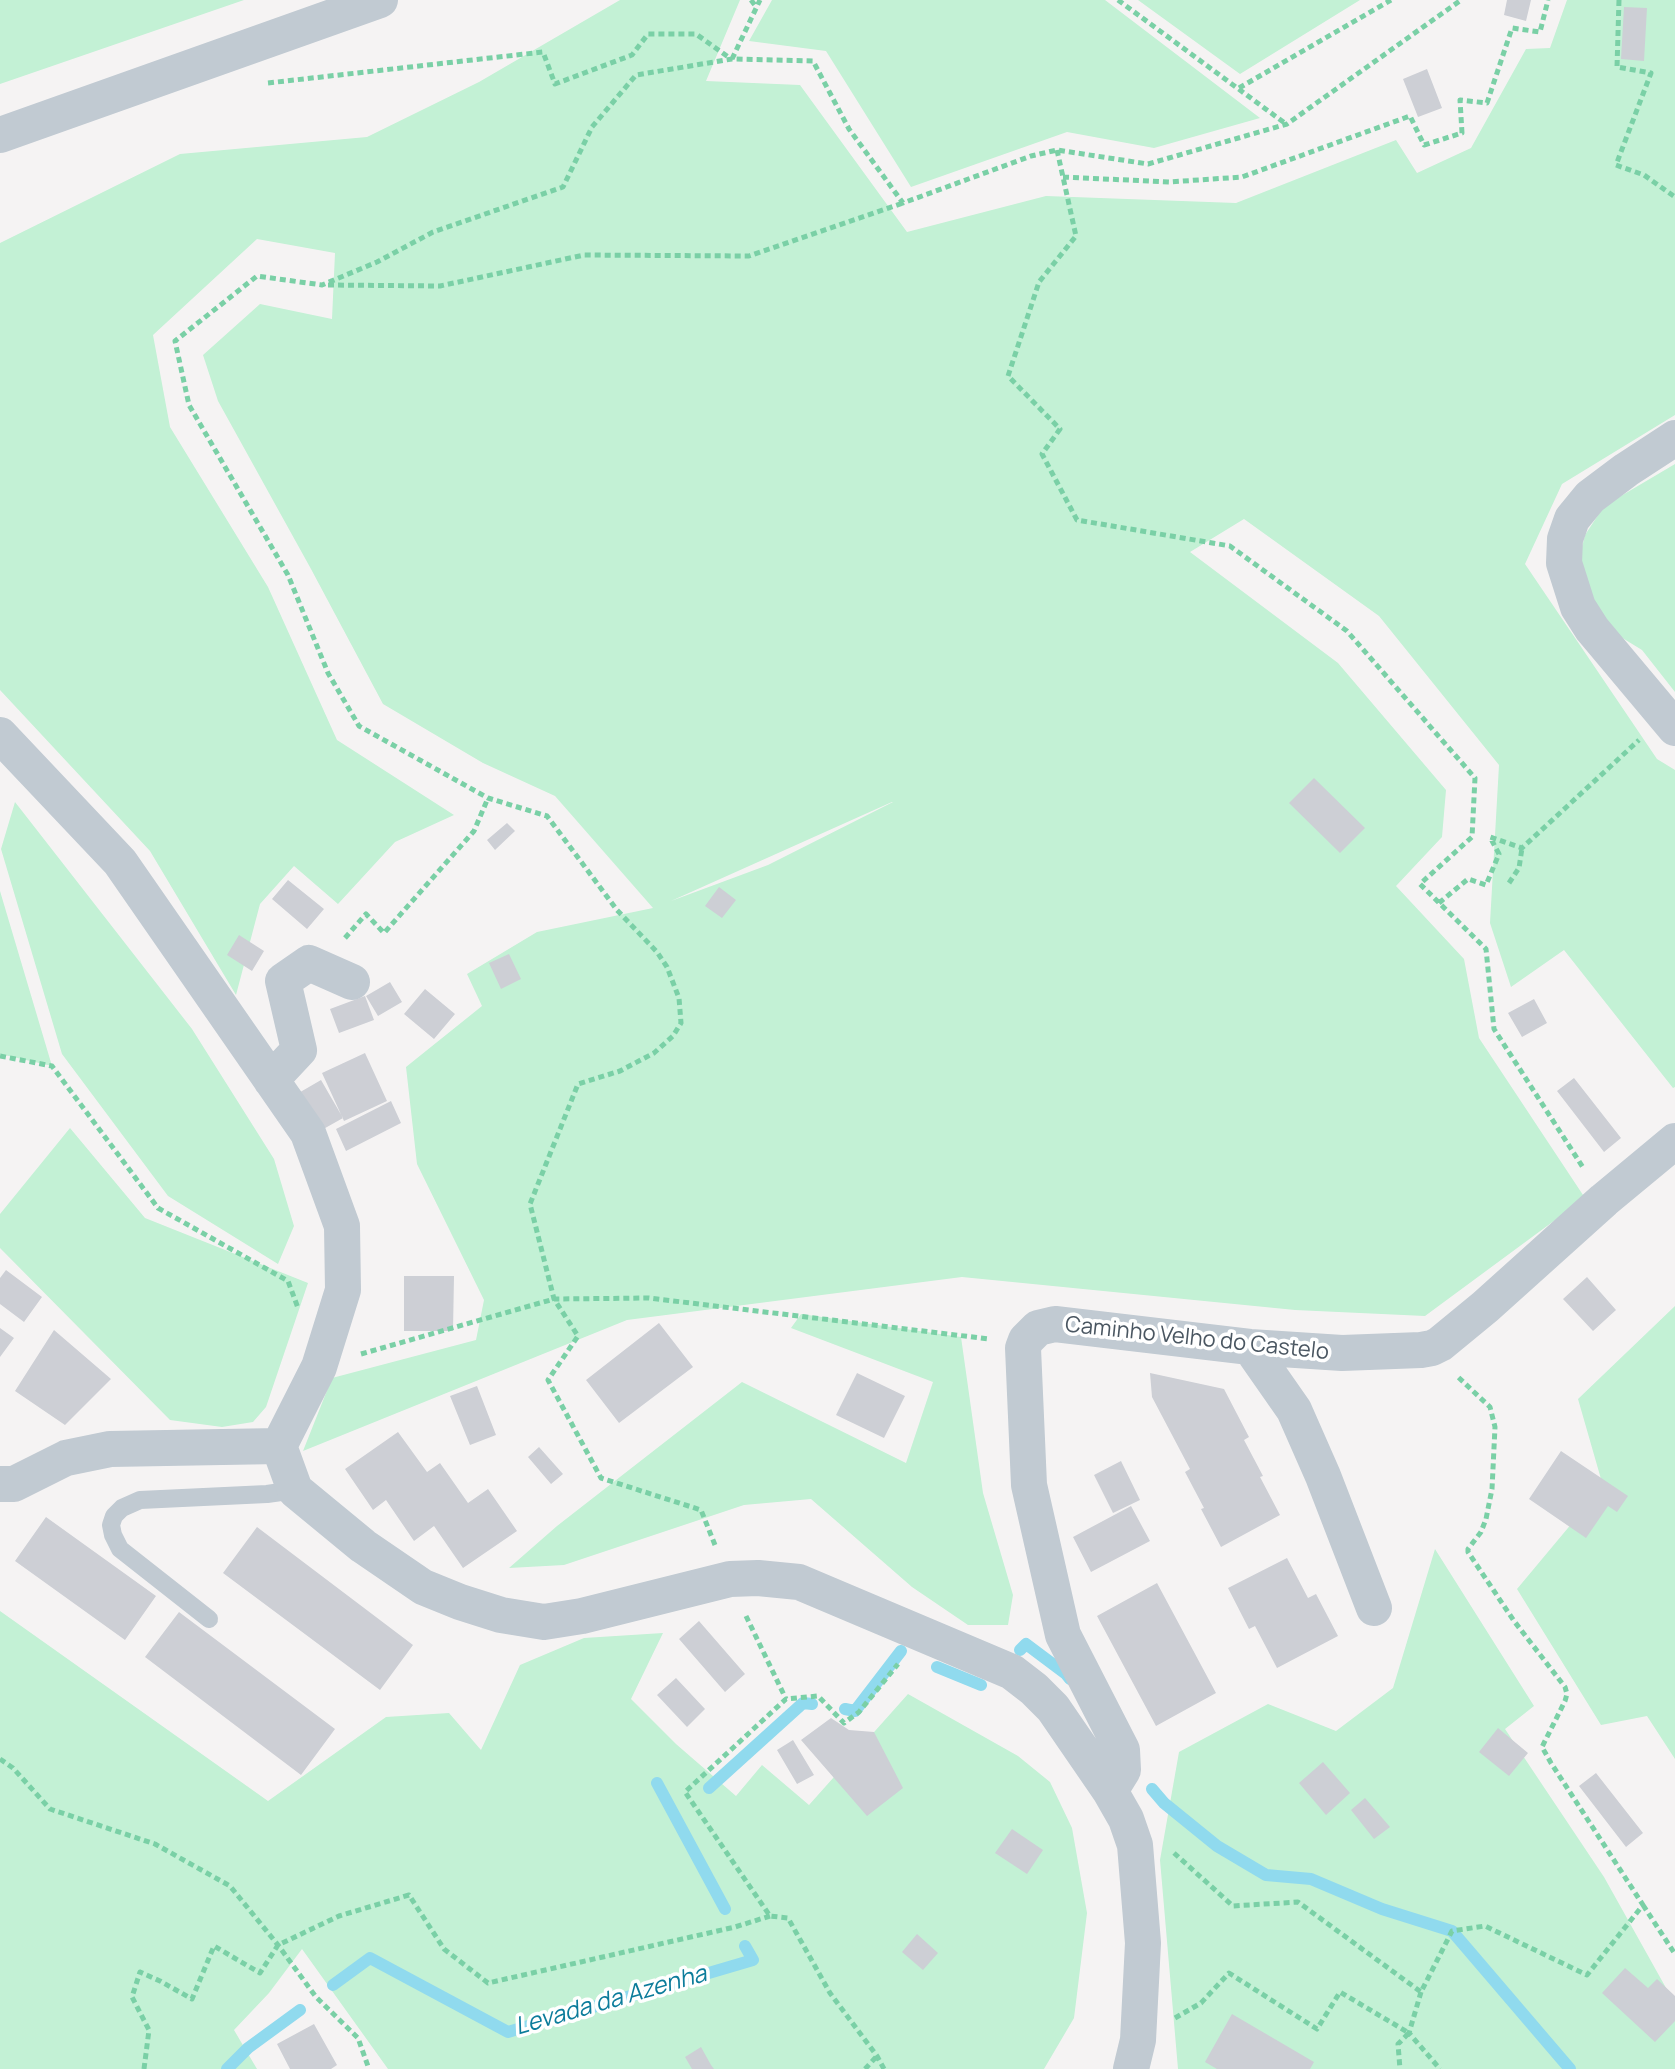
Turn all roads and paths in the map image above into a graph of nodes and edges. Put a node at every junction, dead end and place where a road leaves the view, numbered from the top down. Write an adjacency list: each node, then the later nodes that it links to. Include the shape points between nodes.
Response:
1 (380, 0): 14 (street)
2 (751, 0): 9 (path)
3 (760, 0): 9 (path)
4 (1118, 0): 12 (path)
5 (1391, 0): 12 (path)
6 (1461, 0): 13 (path)
7 (1548, 0): 16 (path, via 1540,32 1512,28 1487,103 1460,100 1462,133 1424,145 1410,116 1242,177 1169,182)
8 (1619, 0): 17 (path, via 1617,67 1651,73 1616,165 1644,175)
9 (757, 8): 10 (path)
10 (732, 59): 11 (path, via 696,34 648,34 632,55 555,84 543,52); 18 (path, via 813,61 849,129); 19 (path, via 636,75 592,127 563,187 433,232)
11 (262, 83)
12 (1239, 88): 13 (path)
13 (1287, 124): 15 (path, via 1148,164)
14 (0, 135)
15 (1057, 150): 16 (path); 18 (path)
16 (1063, 177): 26 (path, via 1076,236 1039,282 1008,376 1060,429 1042,454 1077,520 1230,546 1347,631 1475,778 1472,837 1420,884)
17 (1675, 197)
18 (903, 203): 19 (path, via 749,256 584,255 440,286)
19 (322, 285): 23 (path, via 257,276 175,341 189,405 288,575 328,673 359,726)
20 (1675, 438): 21 (street, via 1590,497 1572,519 1564,563 1578,607 1592,629)
21 (1672, 725): 24 (path, via 1635,743)
22 (0, 735): 29 (street, via 120,862)
23 (488, 798): 27 (path, via 474,831 384,933 366,914 338,946); 32 (path, via 547,816 617,910 657,952 679,998 681,1023 654,1053 578,1084 530,1204)
24 (1522, 848): 25 (path, via 1519,868); 26 (path, via 1490,837 1499,854 1486,885 1468,879)
25 (1509, 883)
26 (1439, 903): 31 (path, via 1486,949 1494,1029)
27 (352, 982): 29 (street, via 309,963 283,981 299,1050)
28 (0, 1056): 33 (path, via 52,1066 158,1208 288,1281)
29 (271, 1080): 37 (street, via 308,1133 342,1226 343,1290)
30 (1675, 1141): 31 (street)
31 (1604, 1200): 36 (street)
32 (554, 1299): 34 (path, via 649,1298); 37 (path); 41 (path, via 578,1336 548,1380 601,1478 701,1510)
33 (298, 1310)
34 (1026, 1340): 35 (street, Caminho Velho do Castelo, via 1038,1328 1055,1324); 47 (street, via 1029,1485 1063,1635 1122,1750 1123,1770)
35 (1250, 1347): 36 (street, Caminho Velho do Castelo, via 1342,1353); 42 (street, via 1294,1410)
36 (1432, 1348): 49 (path, via 1440,1365 1490,1407 1495,1427 1486,1519 1468,1552 1565,1687 1565,1701 1542,1747)
37 (319, 1367): 38 (street)
38 (279, 1446): 39 (street, via 110,1449 66,1458 14,1484); 40 (street)
39 (0, 1484)
40 (295, 1490): 41 (street, via 423,1587 501,1615 544,1622); 43 (lane, via 140,1500 114,1516 111,1525 120,1549)
41 (730, 1579): 45 (path); 47 (street, via 799,1582 1012,1672 1053,1708)
42 (1374, 1608)
43 (209, 1619)
44 (899, 1663): 45 (path, via 844,1723 818,1696)
45 (786, 1699): 50 (path, via 685,1792)
46 (0, 1759): 51 (path, via 50,1809 155,1844 230,1886)
47 (1110, 1791): 48 (street)
48 (1135, 1845): 53 (path, via 1160,1840 1233,1906 1298,1902); 55 (street, via 1143,1943)
49 (1643, 1905): 52 (path); 53 (path, via 1587,1975 1485,1926 1452,1931)
50 (770, 1916): 51 (path, via 488,1983 444,1949 409,1895 339,1916); 56 (path, via 788,1918 830,1993)
51 (278, 1945): 57 (path, via 260,1973 214,1946 192,1999 140,1972 132,1997 149,2030); 58 (path, via 316,1997 358,2038)
52 (1675, 1954)
53 (1421, 1992): 54 (path)
54 (1409, 2033): 55 (path, via 1340,1992 1317,2029 1229,1973 1201,2003); 61 (path, via 1398,2044); 62 (path)
55 (1135, 2054)
56 (877, 2056): 59 (path); 60 (path)
57 (144, 2069)
58 (369, 2069)
59 (865, 2069)
60 (884, 2069)
61 (1400, 2069)
62 (1440, 2069)

